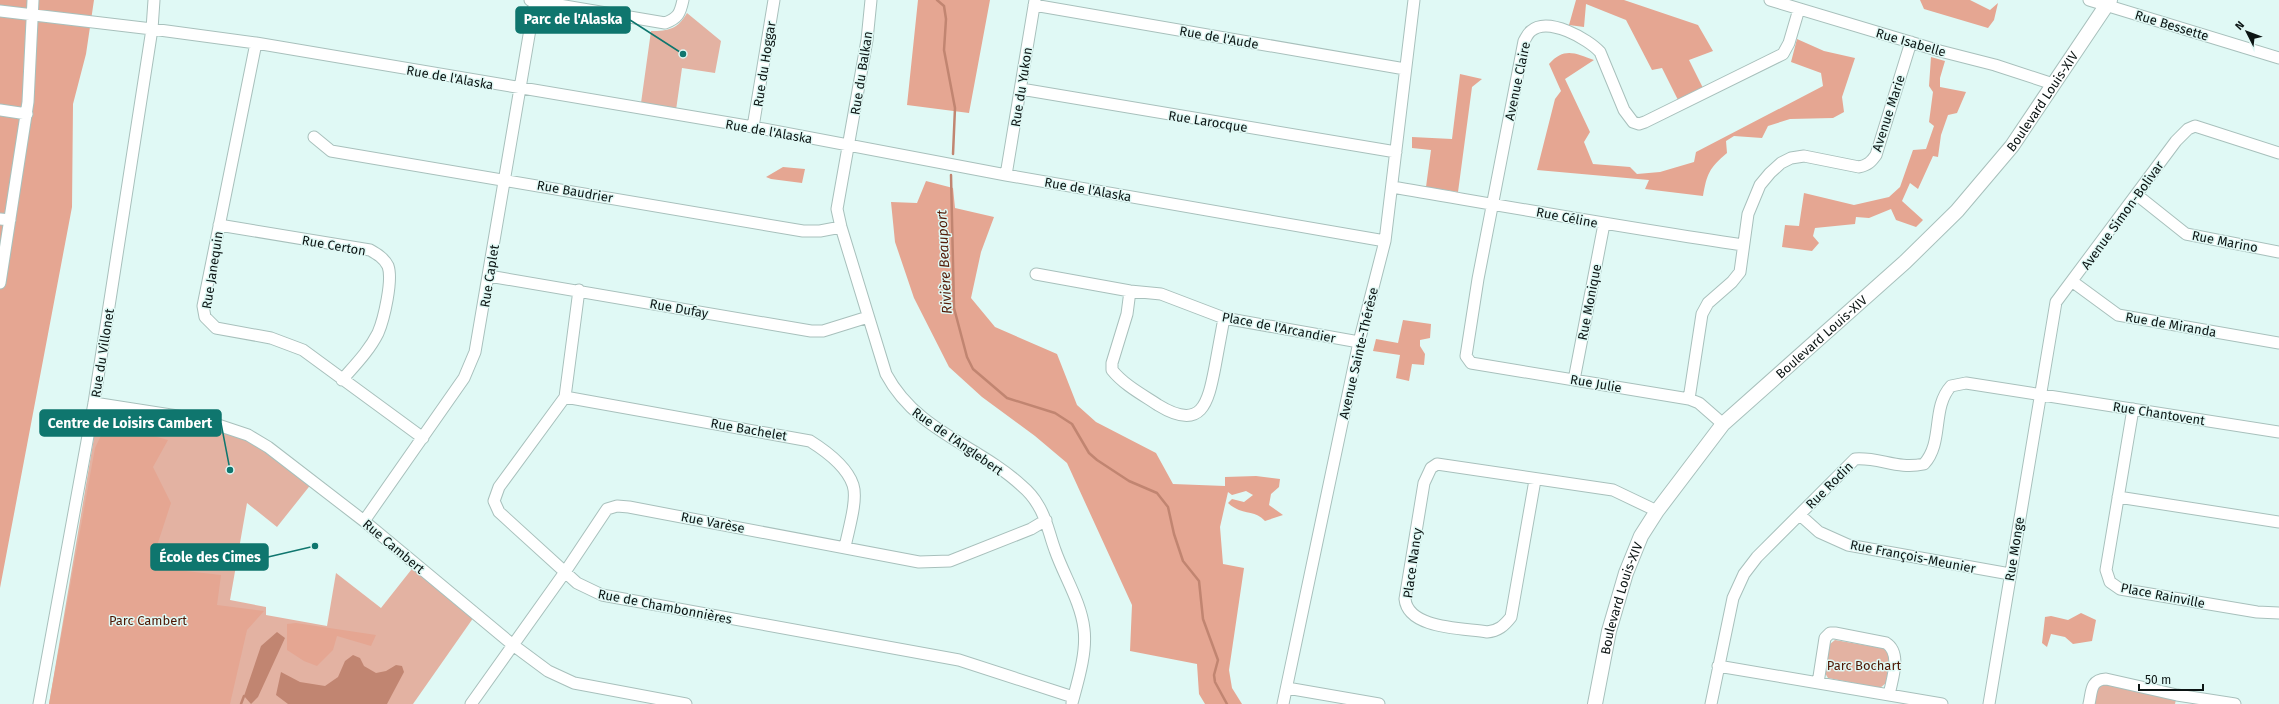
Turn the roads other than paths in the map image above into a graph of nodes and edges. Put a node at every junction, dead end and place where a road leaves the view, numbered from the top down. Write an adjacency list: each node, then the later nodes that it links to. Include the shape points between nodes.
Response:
1 (33, 0): 14 (street)
2 (154, 0): 15 (street, Rue du Villonet)
3 (533, 0): 4 (street, via 665,23 680,14); 22 (street, Rue Caplet)
4 (683, 0)
5 (774, 0): 25 (street, Rue du Hoggar)
6 (872, 0): 27 (street, Rue du Balkan)
7 (1414, 0): 19 (street, Avenue Sainte-Thérèse)
8 (1770, 0): 12 (street, Rue Isabelle)
9 (2089, 0): 11 (street, Rue Bessette)
10 (1034, 2): 19 (street, Rue de l'Aude); 21 (street, Rue du Yukon)
11 (2108, 3): 18 (street, Rue Bessette); 20 (main road, Boulevard Louis-XIV)
12 (1799, 9): 16 (street, Rue Isabelle); 34 (street, Avenue Claire, via 1789,43 1782,54 1639,124 1628,117 1600,52 1595,46 1580,36 1557,28 1538,27 1530,31 1524,41)
13 (0, 11): 14 (street, Rue de l'Alaska)
14 (32, 14): 15 (street, Rue de l'Alaska); 24 (street)
15 (152, 28): 17 (street, Rue de l'Alaska); 58 (street, Rue du Villonet)
16 (1911, 42): 20 (street, Rue Isabelle); 40 (street, Avenue Marie, via 1876,154 1871,162 1859,167 1804,156 1781,163 1760,185 1753,198)
17 (256, 43): 22 (street, Rue de l'Alaska); 37 (street, Rue Janequin)
18 (2279, 58)
19 (1405, 69): 28 (street, Avenue Sainte-Thérèse)
20 (2052, 84): 60 (main road, Boulevard Louis-XIV, via 2012,146 1957,211 1905,262)
21 (1021, 89): 28 (street, Rue Larocque); 30 (street, Rue du Yukon)
22 (520, 90): 25 (street, Rue de l'Alaska); 31 (street, Rue Caplet)
23 (0, 110): 24 (street)
24 (27, 114): 35 (street)
25 (753, 127): 27 (street, Rue de l'Alaska)
26 (314, 137): 31 (street, Rue Baudrier, via 331,151)
27 (849, 146): 30 (street, Rue de l'Alaska); 38 (street, Rue de l'Anglebert, via 837,209)
28 (1396, 152): 32 (street, Avenue Sainte-Thérèse)
29 (2279, 152): 33 (street, Avenue Simon-Bolivar, via 2195,126 2176,141)
30 (1006, 175): 39 (street, Rue de l'Alaska)
31 (505, 179): 38 (street, Rue Baudrier, via 803,231); 43 (street, Rue Caplet)
32 (1392, 186): 34 (street, Rue Céline); 39 (street, Avenue Sainte-Thérèse)
33 (2137, 195): 41 (street, Rue Marino, via 2186,234); 44 (street, Avenue Simon-Bolivar)
34 (1492, 202): 36 (street, Rue Céline); 52 (street, Avenue Claire)
35 (5, 220): 45 (street)
36 (1604, 224): 40 (street, Rue Céline); 54 (street, Rue Monique)
37 (219, 225): 53 (street, Rue Janequin, via 203,306 205,317 210,324 222,330 288,343 303,350); 53 (street, Rue Certon, via 370,250 382,258 390,274 383,318 378,333 361,359)
38 (841, 227): 48 (street, Rue de l'Anglebert)
39 (1385, 241): 50 (street, Avenue Sainte-Thérèse)
40 (1743, 245): 57 (street, Avenue Marie, via 1740,272 1708,303 1702,314)
41 (2279, 252)
42 (1036, 274): 47 (street, Place de l'Arcandier)
43 (489, 276): 46 (street, Rue Dufay); 62 (street, Rue Caplet, via 475,352 464,378)
44 (2073, 282): 51 (street, Rue de Miranda, via 2118,315); 55 (street, Avenue Simon-Bolivar, via 2056,302)
45 (0, 283)
46 (579, 290): 48 (street, Rue Dufay, via 811,330 823,331); 56 (street, Rue de Chambonnières)
47 (1130, 291): 49 (street, Place de l'Arcandier, via 1161,294); 49 (street, via 1127,314 1112,370 1140,394 1166,410 1180,415 1191,415 1198,411 1209,397)
48 (868, 317): 67 (street, Rue de l'Anglebert, via 886,374 895,391 908,406 927,422 1022,486 1038,504)
49 (1224, 318): 50 (street, Place de l'Arcandier)
50 (1359, 342): 77 (street, Avenue Sainte-Thérèse)
51 (2279, 343)
52 (1466, 356): 54 (street, Rue Julie, via 1471,363)
53 (342, 380): 62 (street, Rue Janequin)
54 (1574, 380): 57 (street, Rue Julie)
55 (2039, 395): 59 (street, Rue Chantovent); 66 (street, Rue Rodin, via 1966,383 1951,386 1941,400 1933,450 1924,464 1909,467 1870,459 1855,459); 72 (street, Rue Monge)
56 (565, 397): 70 (street, Rue Bachelet, via 810,441 842,468 853,485 855,496); 71 (street, Rue de Chambonnières, via 499,487 494,501 499,512)
57 (1689, 399): 60 (street, Rue Julie, via 1699,403)
58 (94, 403): 68 (street, Rue Cambert, via 203,420 248,435); 81 (street, Rue du Villonet)
59 (2133, 409): 61 (street, Rue Chantovent); 64 (street, Place Rainville)
60 (1723, 424): 65 (main road, Boulevard Louis-XIV)
61 (2279, 432)
62 (423, 438): 68 (street, Rue Caplet)
63 (1536, 480): 63 (street, Place Nancy, via 1437,464 1431,468 1424,483 1405,599 1410,612 1426,622 1487,632 1495,631 1506,624 1510,617); 65 (street, Place Nancy, via 1613,490)
64 (2118, 497): 69 (street); 73 (street, Place Rainville, via 2106,570 2114,586 2128,591 2257,612)
65 (1657, 511): 86 (main road, Boulevard Louis-XIV, via 1641,536 1626,573 1599,673)
66 (1800, 515): 72 (street, Rue François-Meunier, via 1819,532 1848,545); 75 (street, Rue Rodin, via 1757,557 1744,574 1733,598)
67 (1046, 520): 70 (street, Rue Varèse, via 1016,535 950,561 937,563 919,562); 80 (street, Rue de l'Anglebert, via 1055,550 1081,614 1084,629 1085,645)
68 (364, 521): 74 (street, Rue Cambert)
69 (2279, 522)
70 (845, 547): 71 (street, Rue Varèse, via 617,506 606,509)
71 (565, 572): 74 (street, Rue Varèse); 80 (street, Rue de Chambonnières, via 587,589 602,596 959,660)
72 (2010, 574): 89 (street, Rue Monge)
73 (2279, 613)
74 (513, 645): 82 (street, Rue Varèse); 83 (street, Rue Cambert, via 548,671 574,683)
75 (1718, 666): 76 (street); 87 (street, Rue Rodin)
76 (1818, 683): 78 (street); 78 (street, via 1825,638 1830,633 1836,633 1892,646 1896,654)
77 (1287, 688): 84 (street, Avenue Sainte-Thérèse); 85 (street)
78 (1889, 695): 88 (street)
79 (2176, 700): 90 (street, via 2106,679 2097,680 2093,684); 91 (street)
80 (1072, 701)
81 (39, 704)
82 (471, 704)
83 (686, 704)
84 (1283, 704)
85 (1379, 704)
86 (1595, 704)
87 (1711, 704)
88 (1942, 704)
89 (1989, 704)
90 (2089, 704)
91 (2235, 704)

